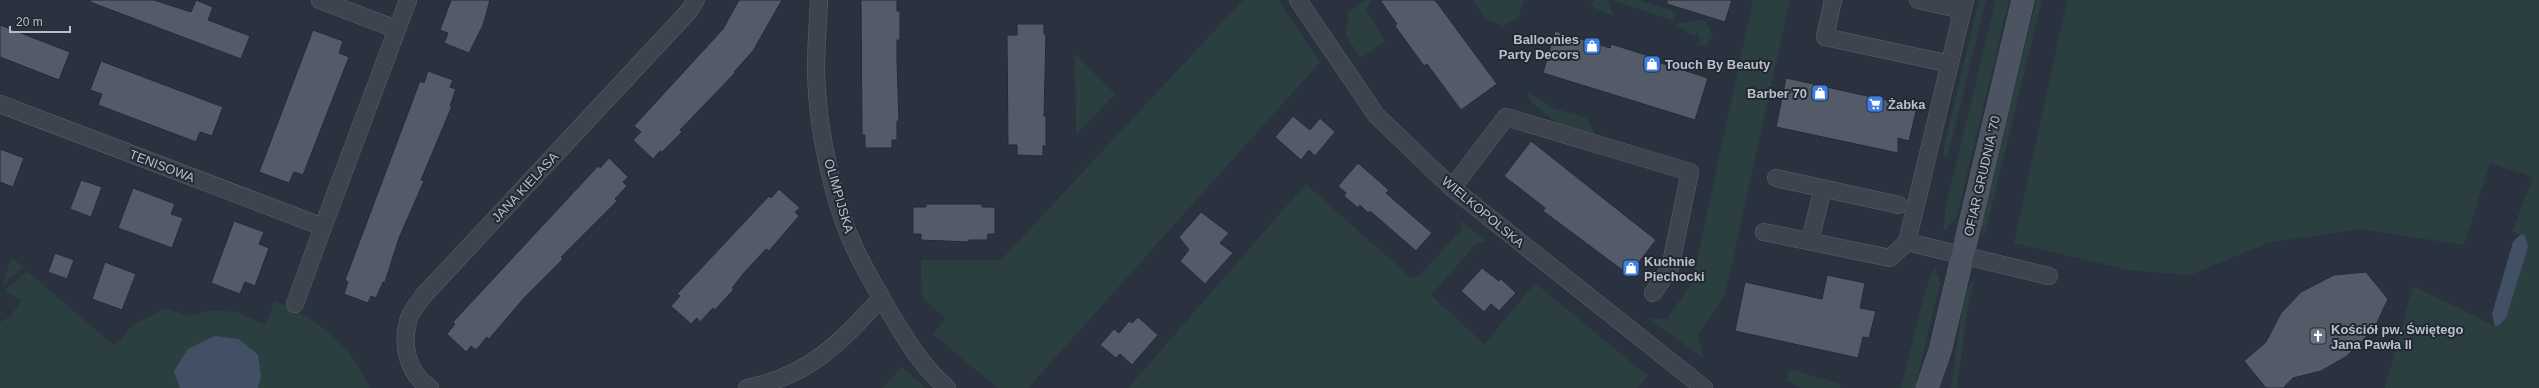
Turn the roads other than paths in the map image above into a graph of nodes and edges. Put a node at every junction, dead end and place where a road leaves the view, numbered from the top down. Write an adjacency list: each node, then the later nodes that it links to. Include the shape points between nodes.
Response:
1 (320, 0): 10 (street)
2 (408, 0): 10 (street)
3 (696, 0): 27 (street, JANA KIELASA, via 684,16 424,294 410,318 404,343 409,362 421,382)
4 (819, 0): 24 (street, OLIMPIJSKA, via 818,93 833,182 845,225)
5 (1298, 0): 14 (street, WIELKOPOLSKA, via 1376,115)
6 (1833, 0): 11 (street, via 1825,37)
7 (1918, 0): 9 (street)
8 (2023, 0): 21 (street, OFIAR GRUDNIA '70)
9 (1964, 5): 11 (street)
10 (396, 29): 17 (street)
11 (1950, 64): 20 (street)
12 (0, 104): 17 (street, TENISOWA)
13 (1776, 178): 15 (street)
14 (1452, 188): 23 (street, via 1506,117 1690,172 1670,268); 30 (street, WIELKOPOLSKA)
15 (1823, 188): 16 (street); 19 (street)
16 (1898, 205)
17 (323, 227): 25 (street)
18 (1764, 232): 19 (street)
19 (1810, 242): 20 (street, via 1890,258)
20 (1907, 242): 21 (street)
21 (1963, 255): 22 (street); 26 (street, OFIAR GRUDNIA '70)
22 (2049, 276)
23 (1652, 293)
24 (881, 298): 28 (street, via 847,337 822,357 768,384); 29 (street, OLIMPIJSKA, via 907,341 935,378)
25 (295, 304)
26 (1940, 351): 31 (street, OFIAR GRUDNIA '70); 32 (street, OFIAR GRUDNIA '70)
27 (430, 388)
28 (747, 388)
29 (947, 388)
30 (1704, 388)
31 (1927, 388)
32 (1938, 388)

